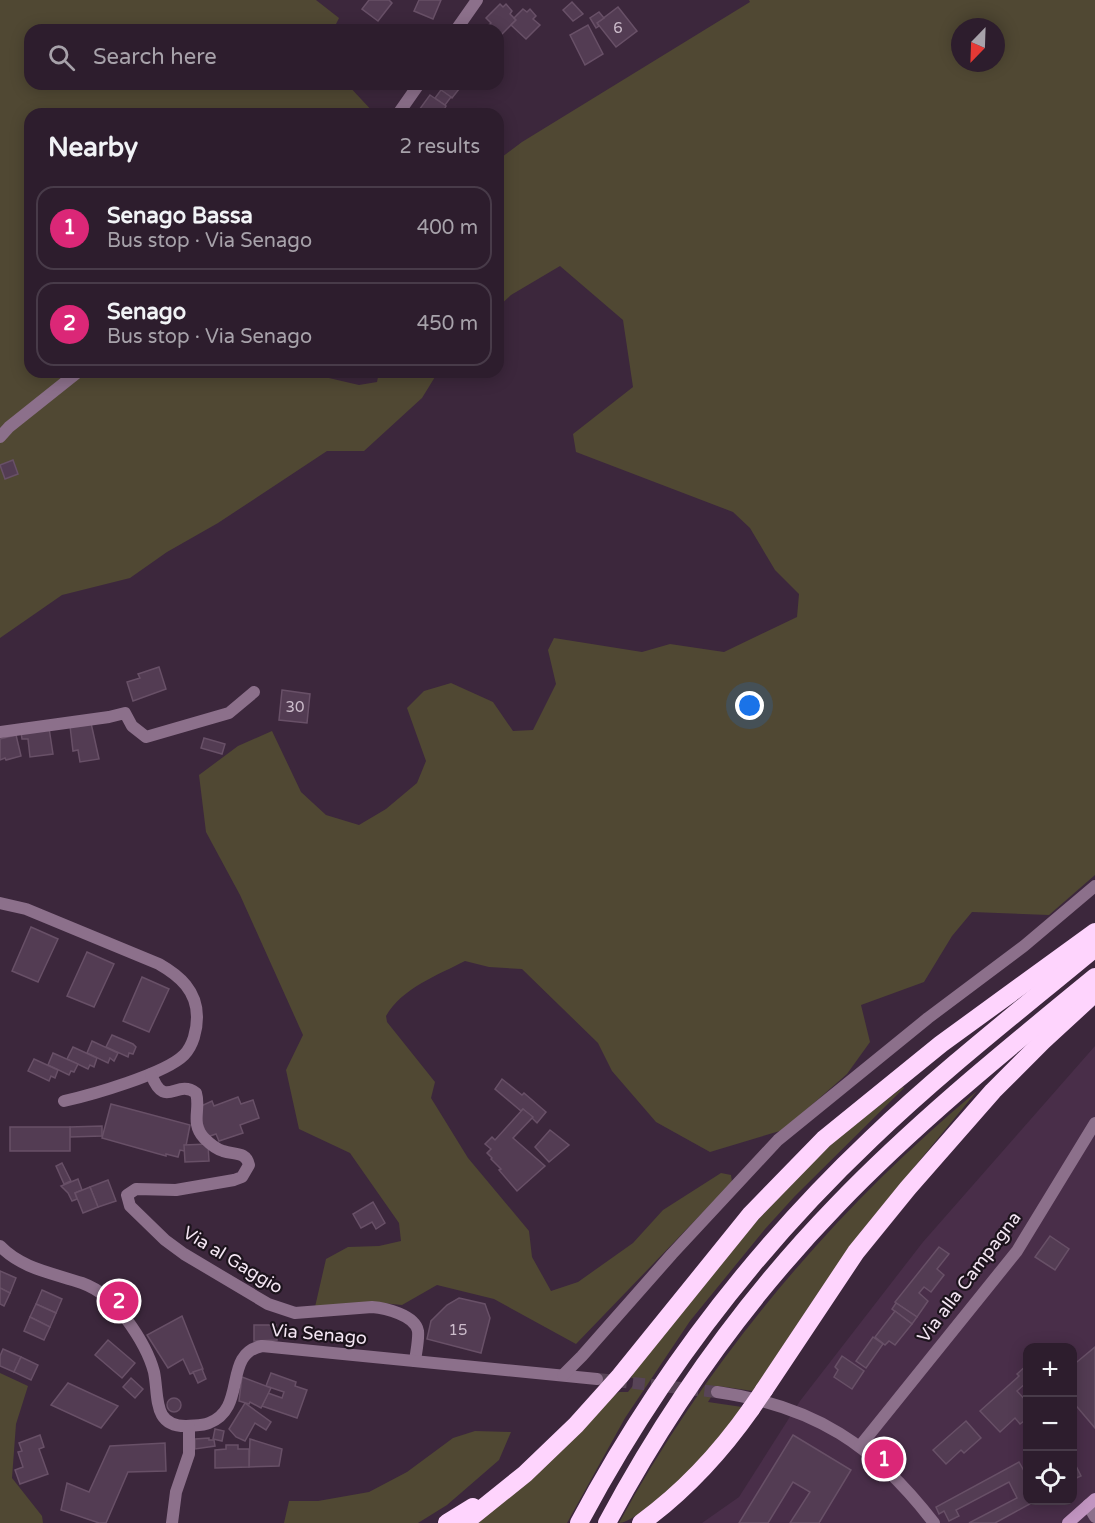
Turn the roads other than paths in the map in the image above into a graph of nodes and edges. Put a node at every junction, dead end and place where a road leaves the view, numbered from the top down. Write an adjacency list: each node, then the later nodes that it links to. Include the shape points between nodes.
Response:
1 (477, 0): 2 (street)
2 (460, 24)
3 (416, 90): 4 (street)
4 (402, 108)
5 (70, 378): 6 (street)
6 (0, 437)
7 (254, 692): 8 (street, via 229,713 146,737 132,726 125,713)
8 (0, 732)
9 (1095, 886): 20 (street, via 778,1140)
10 (0, 903): 15 (street, via 26,909 159,964 187,985 197,1011 194,1039 175,1062)
11 (1095, 932): 25 (highway, via 941,1044 799,1164 728,1240 604,1393)
12 (1095, 948): 31 (highway, via 904,1108 801,1210 689,1346 649,1404)
13 (1095, 977): 32 (highway, via 912,1132 813,1231 707,1361)
14 (1095, 993): 33 (highway, bridge, via 993,1091 908,1188 856,1252 719,1452 695,1478)
15 (151, 1074): 16 (street); 19 (street, Via al Gaggio, via 161,1091 186,1089 196,1093 195,1119 203,1137 222,1151 243,1155 249,1165 242,1177 234,1180 176,1190 136,1189 128,1195 130,1206 184,1254 285,1311 372,1307 399,1314 416,1326)
16 (64, 1101)
17 (1095, 1123): 24 (street, Via alla Campagna, via 1017,1251)
18 (0, 1246): 23 (street, via 20,1261 83,1284 114,1303 150,1362 159,1410 170,1423)
19 (414, 1361): 20 (street, Via Senago); 23 (street, Via Senago, via 256,1347 239,1363 233,1398 223,1414 208,1424)
20 (563, 1376): 21 (street, Via Senago)
21 (597, 1379)
22 (717, 1392): 24 (street, via 773,1403 820,1422)
23 (189, 1426): 28 (street, via 189,1454 176,1492)
24 (860, 1446): 34 (street, via 892,1473)
25 (525, 1474): 29 (highway); 30 (highway)
26 (1091, 1502): 27 (street); 35 (main road)
27 (1095, 1517)
28 (172, 1523)
29 (447, 1523)
30 (464, 1523)
31 (579, 1523)
32 (607, 1523)
33 (641, 1523)
34 (934, 1523)
35 (1068, 1523)

